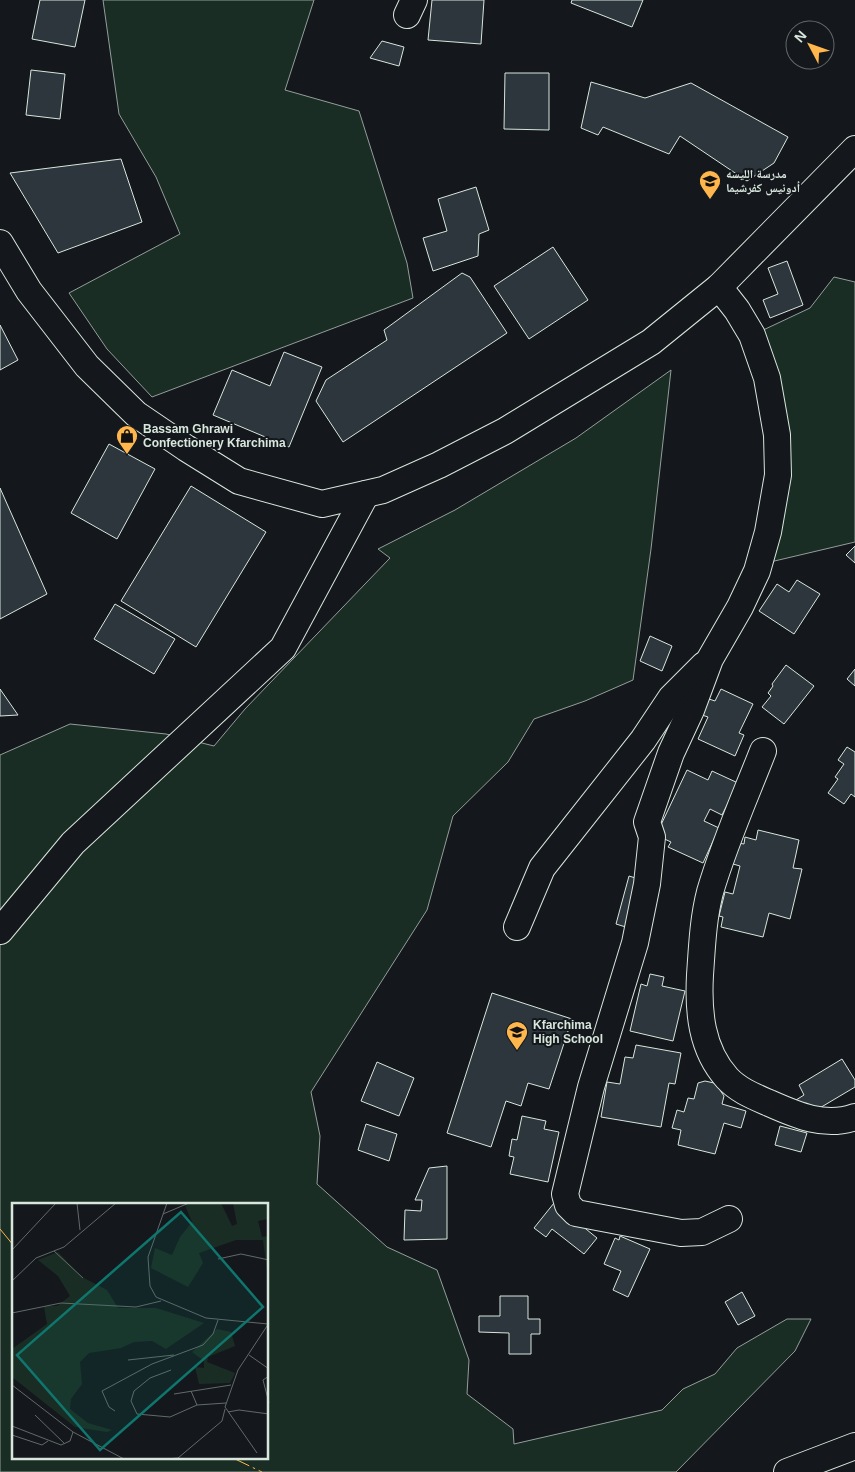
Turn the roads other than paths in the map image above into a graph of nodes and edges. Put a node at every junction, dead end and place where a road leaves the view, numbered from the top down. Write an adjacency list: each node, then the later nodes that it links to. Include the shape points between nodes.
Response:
1 (855, 150): 3 (street)
2 (0, 243): 4 (street, via 29,291 86,366 136,414 239,481 322,504)
3 (719, 287): 4 (street, via 651,342 505,431 383,490); 5 (street, via 752,335 767,378 777,435 778,475 768,532 756,571)
4 (366, 494): 8 (street, via 283,648 73,843)
5 (710, 659): 7 (street, via 672,698 542,868); 10 (street, via 647,822 652,837 648,884 635,943 591,1088 565,1194 568,1205 576,1213 681,1233 702,1232)
6 (763, 751): 9 (street, via 710,893 703,933 699,1008 703,1034 727,1078 744,1092 810,1120 840,1122)
7 (517, 927)
8 (0, 931)
9 (855, 1117)
10 (729, 1219)
11 (855, 1446): 12 (street)
12 (787, 1472)

